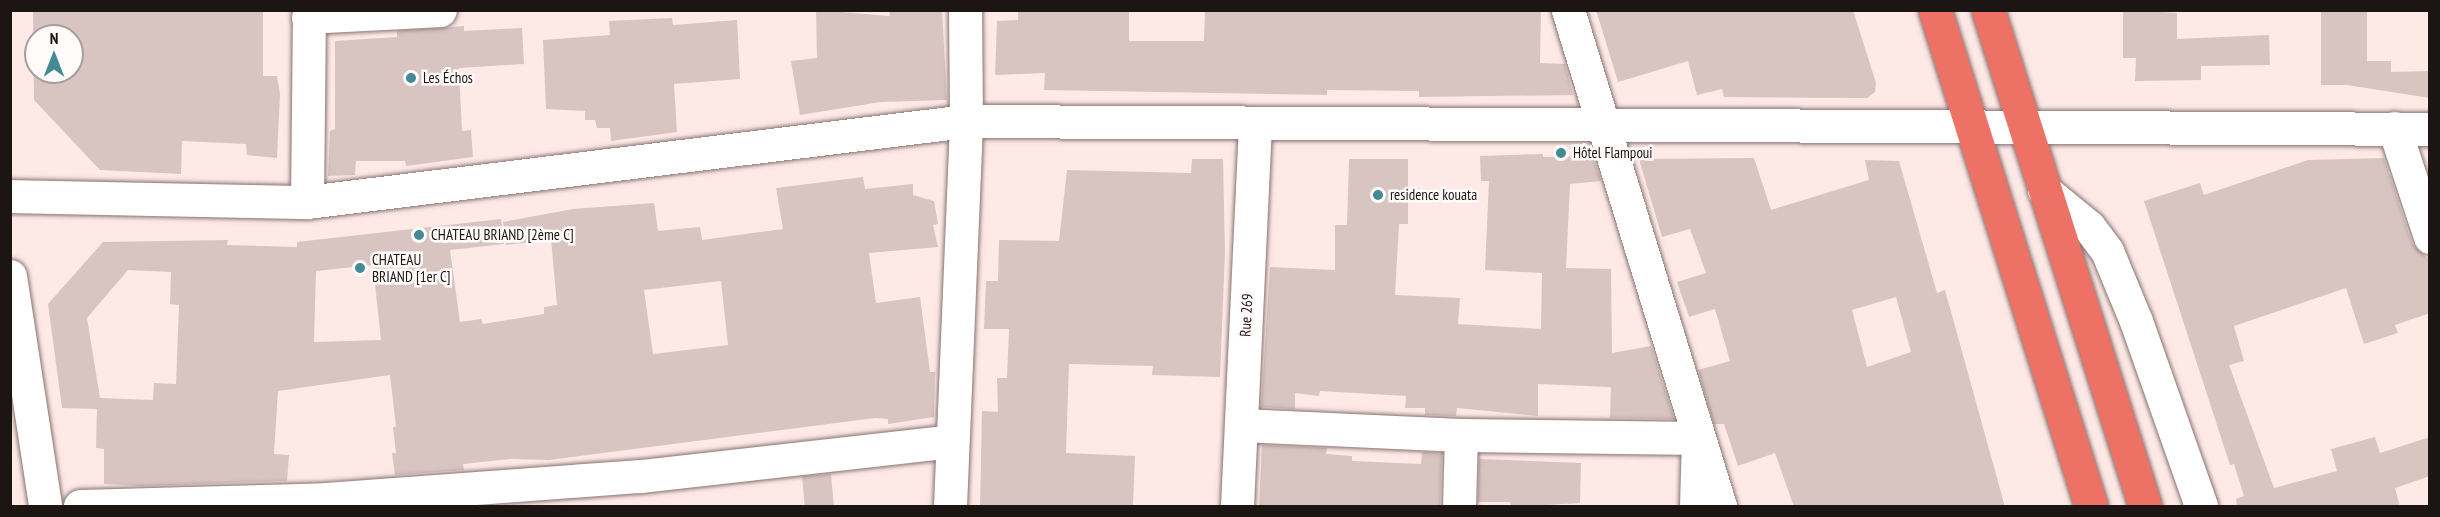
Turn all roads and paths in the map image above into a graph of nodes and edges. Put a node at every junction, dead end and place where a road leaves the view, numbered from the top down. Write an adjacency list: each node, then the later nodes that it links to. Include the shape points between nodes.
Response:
1 (440, 10): 6 (street)
2 (965, 10): 7 (street)
3 (1568, 10): 9 (street)
4 (1935, 10): 10 (highway)
5 (1988, 10): 11 (highway)
6 (308, 14): 16 (street)
7 (966, 121): 8 (street); 16 (street); 22 (street)
8 (1255, 123): 9 (street); 19 (street, Rue 269)
9 (1602, 124): 10 (street); 21 (street)
10 (1972, 126): 11 (street); 30 (highway)
11 (2024, 126): 12 (street); 14 (highway)
12 (2394, 128): 13 (street); 17 (street)
13 (2430, 129)
14 (2044, 190): 31 (highway); 32 (street, via 2089,227 2107,251 2136,321)
15 (10, 196): 16 (street)
16 (307, 202)
17 (2430, 237)
18 (10, 276): 23 (street)
19 (1241, 425): 20 (street); 26 (street, Rue 269)
20 (1461, 435): 21 (street); 27 (street)
21 (1698, 438): 28 (street); 29 (street)
22 (951, 441): 24 (street, via 641,476 326,499); 25 (street)
23 (45, 507)
24 (80, 507)
25 (950, 507)
26 (1237, 507)
27 (1459, 507)
28 (1696, 507)
29 (1720, 507)
30 (2091, 507)
31 (2145, 507)
32 (2201, 507)

